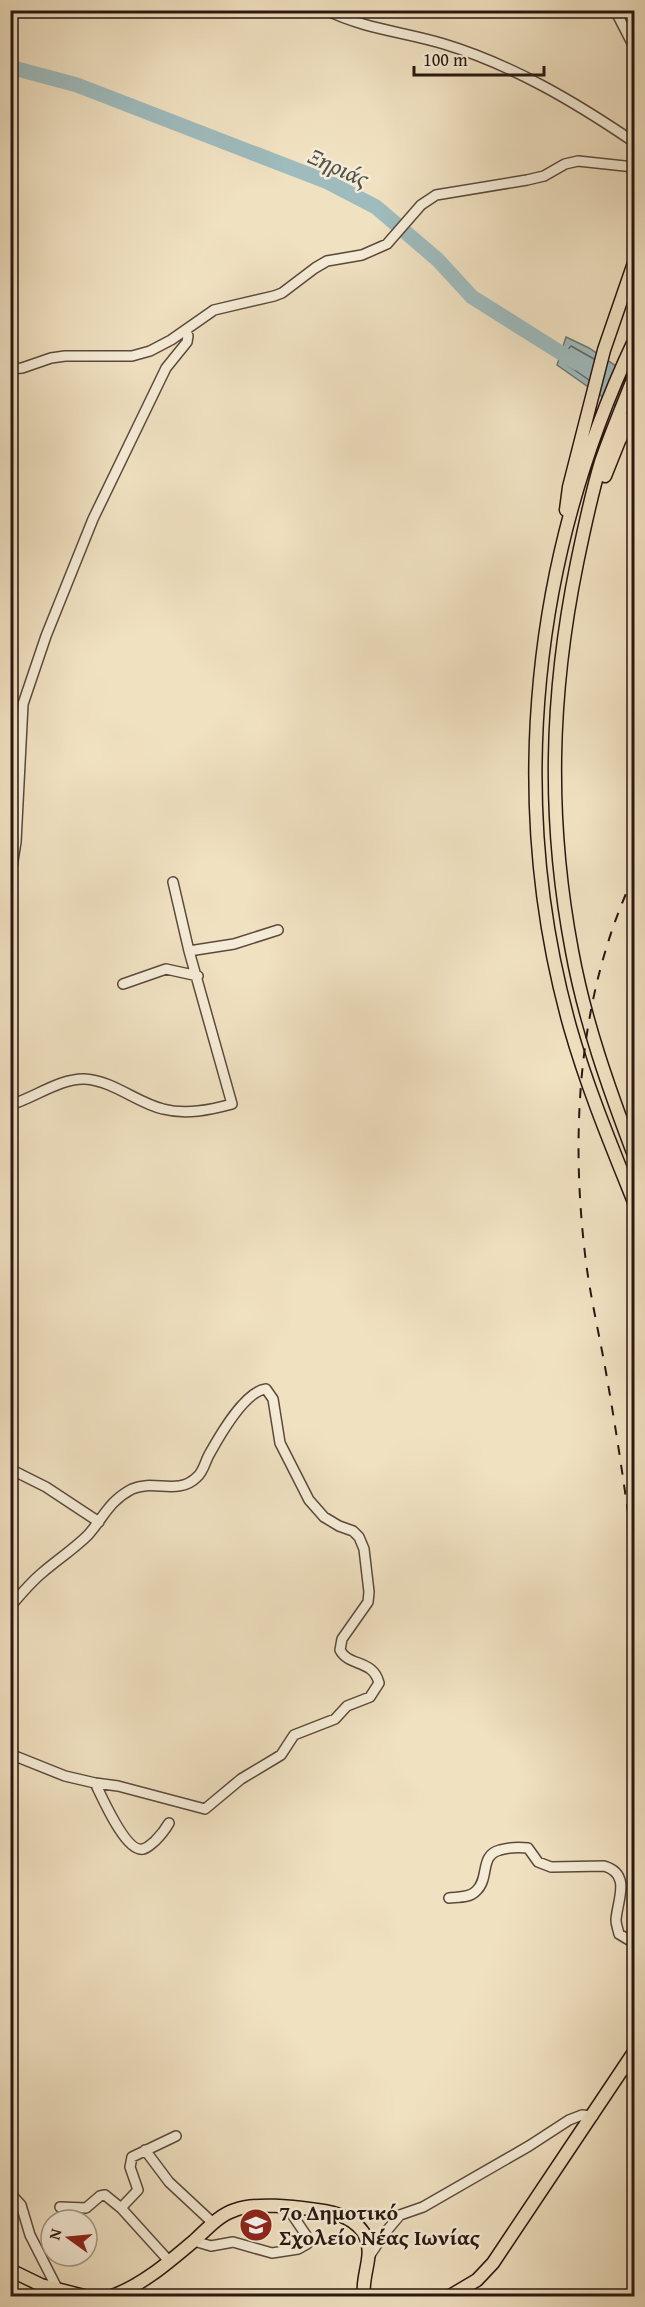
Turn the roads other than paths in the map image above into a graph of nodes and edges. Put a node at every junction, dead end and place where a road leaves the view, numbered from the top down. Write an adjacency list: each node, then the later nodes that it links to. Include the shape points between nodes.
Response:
1 (326, 10): 4 (street, via 357,24 445,44 513,69)
2 (615, 10): 3 (street)
3 (634, 47)
4 (634, 142)
5 (634, 167): 7 (street, via 570,162 535,178 436,195 417,209 387,244 371,252 327,261 282,293 209,313)
6 (634, 263): 13 (main road, via 589,407 569,487)
7 (186, 331): 9 (street, via 150,351 132,356 65,356); 14 (street, via 187,342 166,368 93,519 28,686 23,704)
8 (634, 341): 13 (main road, via 603,414)
9 (10, 369)
10 (634, 377): 12 (main road)
11 (634, 411): 12 (main road)
12 (622, 422): 21 (main road, via 597,475 568,608 559,673 554,769 563,896 581,994)
13 (563, 537): 22 (main road, via 541,667 534,779 537,836 547,915 570,1027)
14 (10, 879)
15 (173, 882): 17 (street)
16 (278, 930): 17 (street, via 234,944)
17 (189, 951): 18 (street)
18 (198, 976): 19 (street, via 166,969); 20 (street, via 232,1104 173,1111 85,1079 64,1083)
19 (123, 984)
20 (10, 1105)
21 (634, 1155)
22 (634, 1202)
23 (10, 1469): 24 (street)
24 (99, 1522): 25 (street); 27 (street, via 115,1499 136,1488 176,1487 196,1479 237,1412 266,1389 273,1399 280,1443 309,1500 324,1517 353,1531 362,1542 368,1602 342,1640 340,1650 375,1672 379,1683 370,1697 347,1706 335,1719 294,1735 281,1755 241,1779 205,1809)
25 (10, 1607)
26 (10, 1755): 27 (street, via 42,1769)
27 (95, 1783): 28 (street, via 133,1847 149,1846)
28 (169, 1823)
29 (449, 1898): 30 (street, via 476,1892 489,1856 511,1847 528,1848 538,1862 551,1867 604,1866 616,1874 622,1887 617,1927 620,1934)
30 (634, 1943)
31 (634, 2052): 32 (main road)
32 (630, 2072): 33 (main road)
33 (593, 2116): 42 (street, via 568,2120 423,2207 400,2215); 49 (main road, via 493,2263 477,2280)
34 (176, 2136): 35 (street)
35 (145, 2150): 39 (street, via 130,2161 137,2194); 40 (street, via 169,2182)
36 (10, 2193): 45 (street, via 21,2205 30,2235)
37 (60, 2207): 39 (street, via 86,2208 105,2195)
38 (287, 2207): 40 (main road, via 241,2208); 41 (street, via 307,2237 307,2244 298,2249 272,2253 233,2242 212,2246); 42 (main road, via 328,2211 349,2219 365,2234)
39 (121, 2208): 43 (street)
40 (213, 2223): 41 (main road)
41 (194, 2241): 43 (main road)
42 (367, 2260): 48 (main road)
43 (169, 2261): 47 (main road)
44 (10, 2270): 45 (main road)
45 (58, 2290): 46 (main road)
46 (84, 2296)
47 (112, 2296)
48 (364, 2296)
49 (450, 2296)

